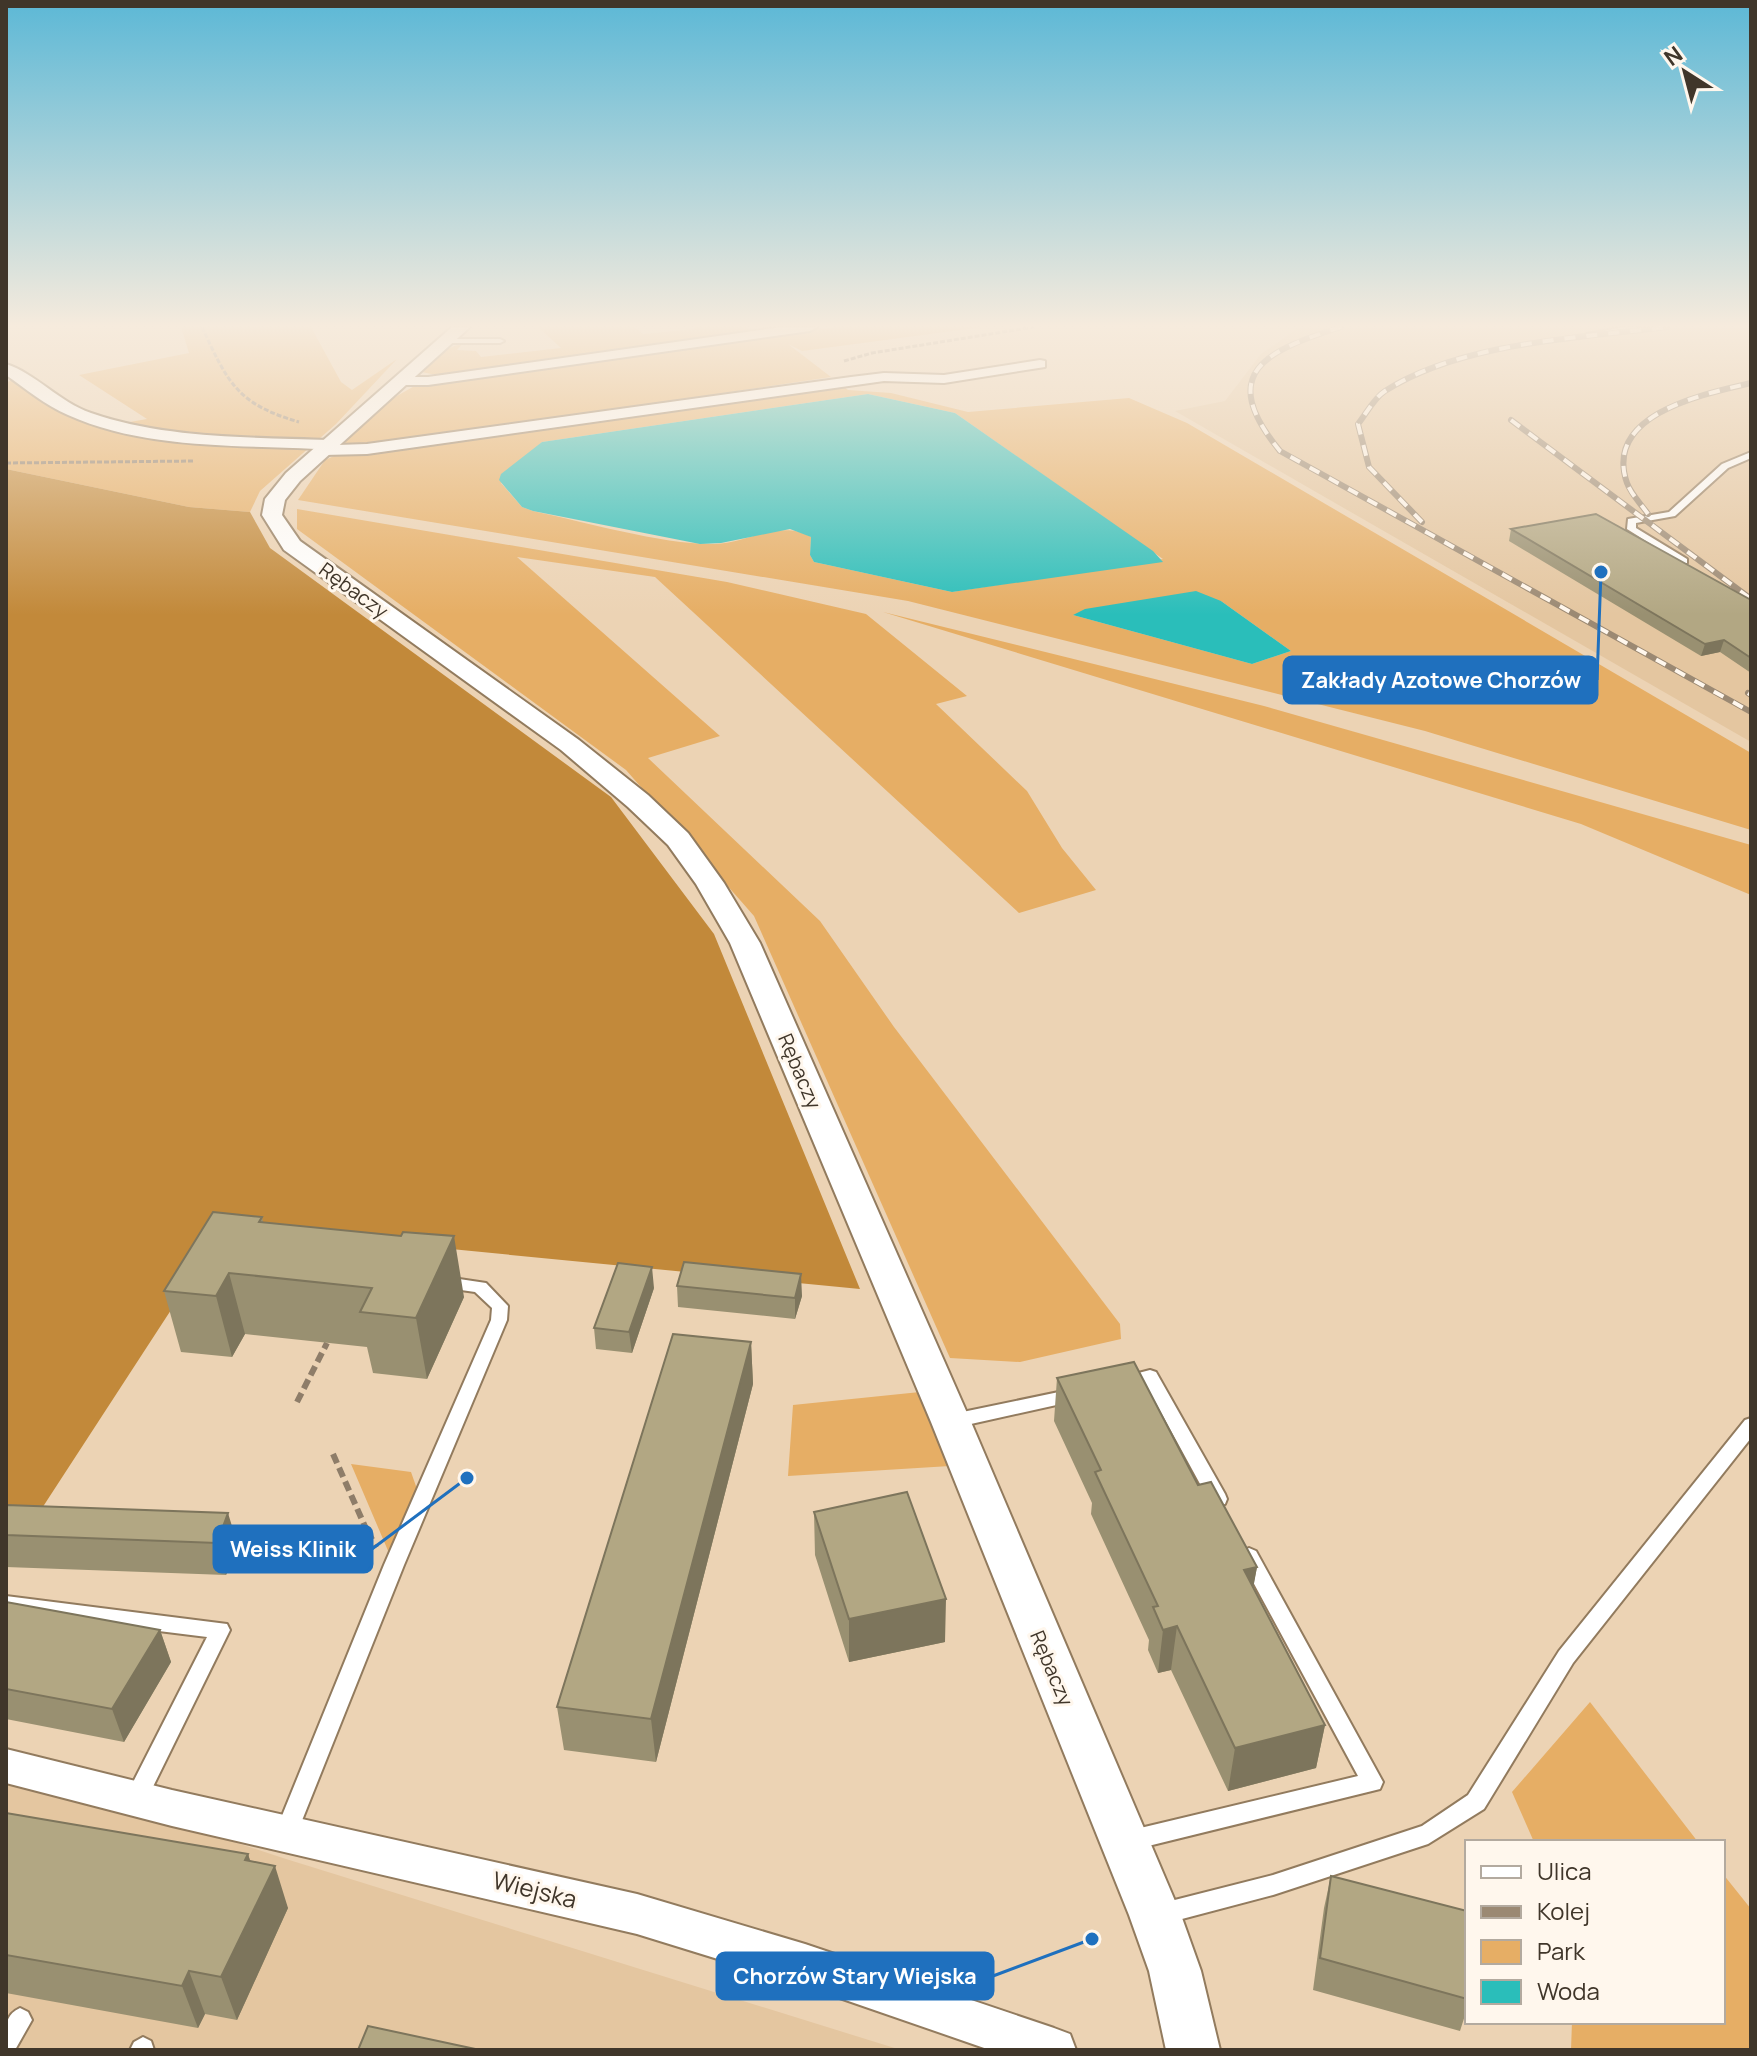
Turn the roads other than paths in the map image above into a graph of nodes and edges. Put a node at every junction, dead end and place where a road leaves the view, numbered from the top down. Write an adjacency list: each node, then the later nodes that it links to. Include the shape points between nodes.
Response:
1 (115, 423): 4 (street, via 176,434)
2 (353, 423): 4 (street, Rębaczy)
3 (553, 423): 4 (street, via 367,449)
4 (331, 443): 8 (street, Rębaczy, via 275,499 272,515 292,545 570,745 678,839 745,943)
5 (1751, 455): 6 (lane, via 1725,466 1672,514 1631,521 1632,529)
6 (1684, 561)
7 (420, 1280): 15 (lane, via 480,1287 500,1306 499,1320)
8 (951, 1422): 10 (lane, via 1150,1376); 16 (street, Rębaczy)
9 (1751, 1425): 17 (lane, via 1566,1657 1476,1802 1428,1834 1273,1885)
10 (1226, 1516)
11 (1242, 1544): 16 (lane, via 1372,1782)
12 (6, 1604): 14 (lane, via 220,1630)
13 (6, 1766): 14 (street, Wiejska)
14 (135, 1798): 15 (street, Wiejska)
15 (286, 1833): 20 (street, Wiejska, via 637,1914)
16 (1124, 1842): 17 (street, Rębaczy)
17 (1155, 1915): 21 (street, Rębaczy, via 1175,1971)
18 (20, 2020): 19 (lane)
19 (6, 2043)
20 (1054, 2050)
21 (1193, 2050)

